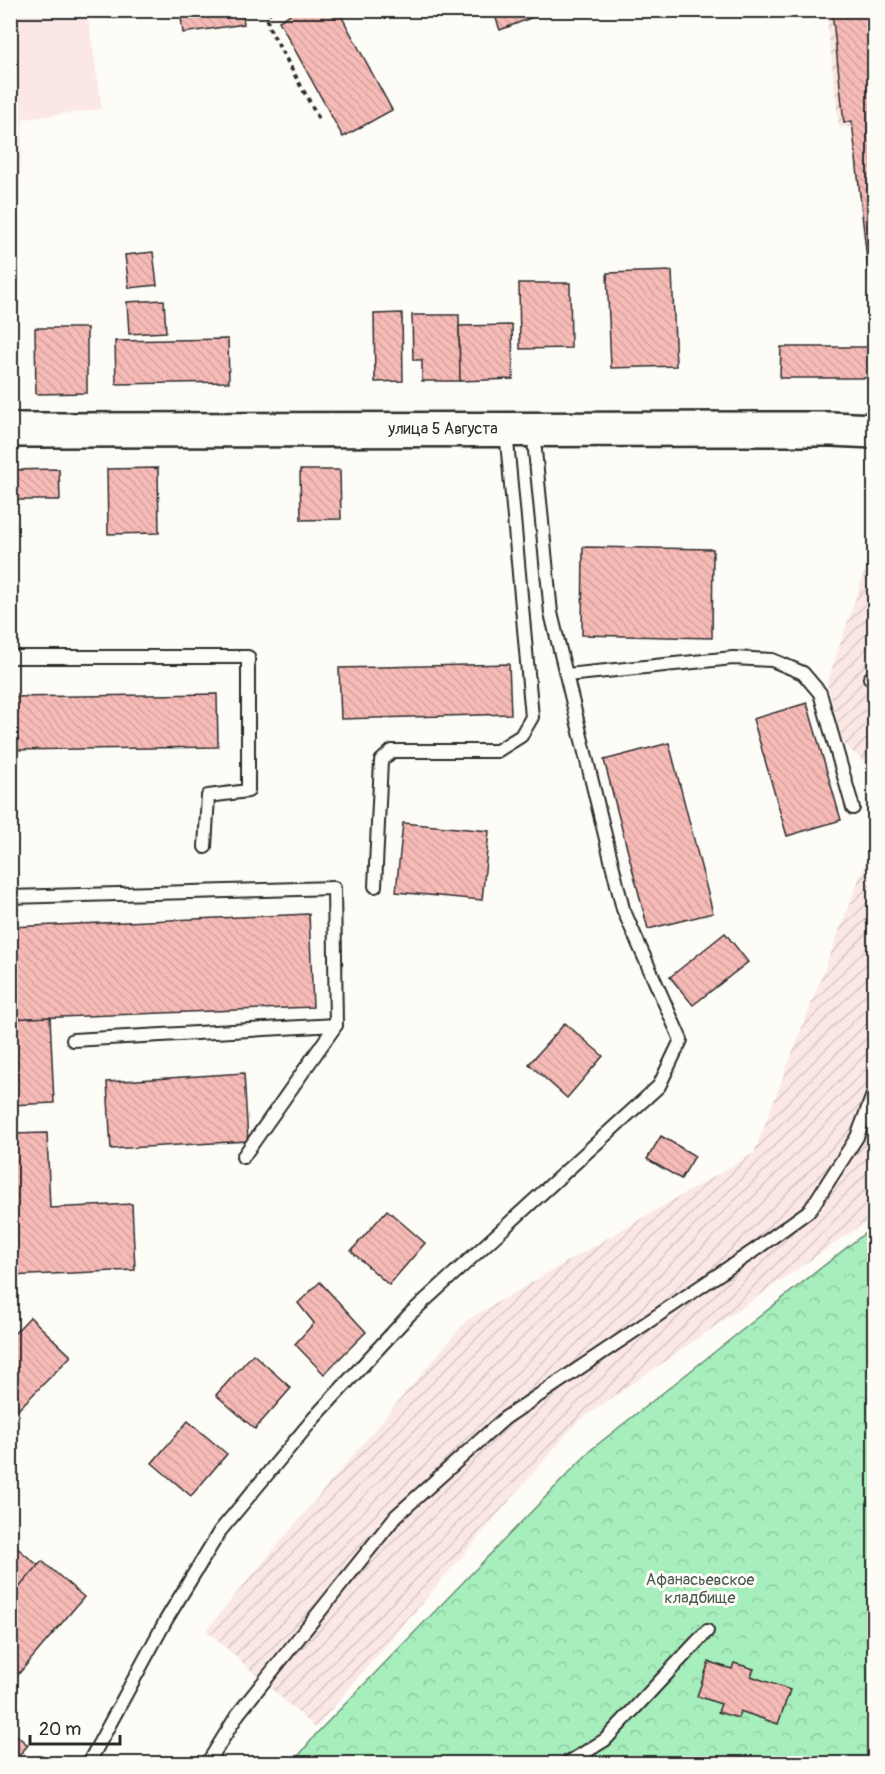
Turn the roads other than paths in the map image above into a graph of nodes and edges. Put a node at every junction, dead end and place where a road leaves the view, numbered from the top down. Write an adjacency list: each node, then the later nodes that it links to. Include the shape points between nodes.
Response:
1 (519, 429): 2 (main road, улица 5 Августа); 3 (main road, улица 5 Августа); 5 (lane, via 551,613); 8 (lane, via 532,717 521,736 497,751 392,751 381,761)
2 (10, 430)
3 (874, 431)
4 (10, 657): 7 (lane, via 248,657 248,791 208,796)
5 (567, 675): 6 (lane, via 733,658 772,660 803,673 820,693); 15 (lane, via 624,909 681,1040 659,1086 410,1314 314,1418 220,1531 166,1620)
6 (853, 808)
7 (205, 847)
8 (375, 886)
9 (10, 897): 10 (lane, via 334,888)
10 (336, 1025): 11 (lane); 13 (lane)
11 (73, 1040)
12 (874, 1092): 16 (lane, via 858,1137 810,1210 505,1418 396,1516 238,1714)
13 (243, 1157)
14 (707, 1631): 17 (lane, via 605,1740)
15 (88, 1764)
16 (207, 1764)
17 (566, 1764)

